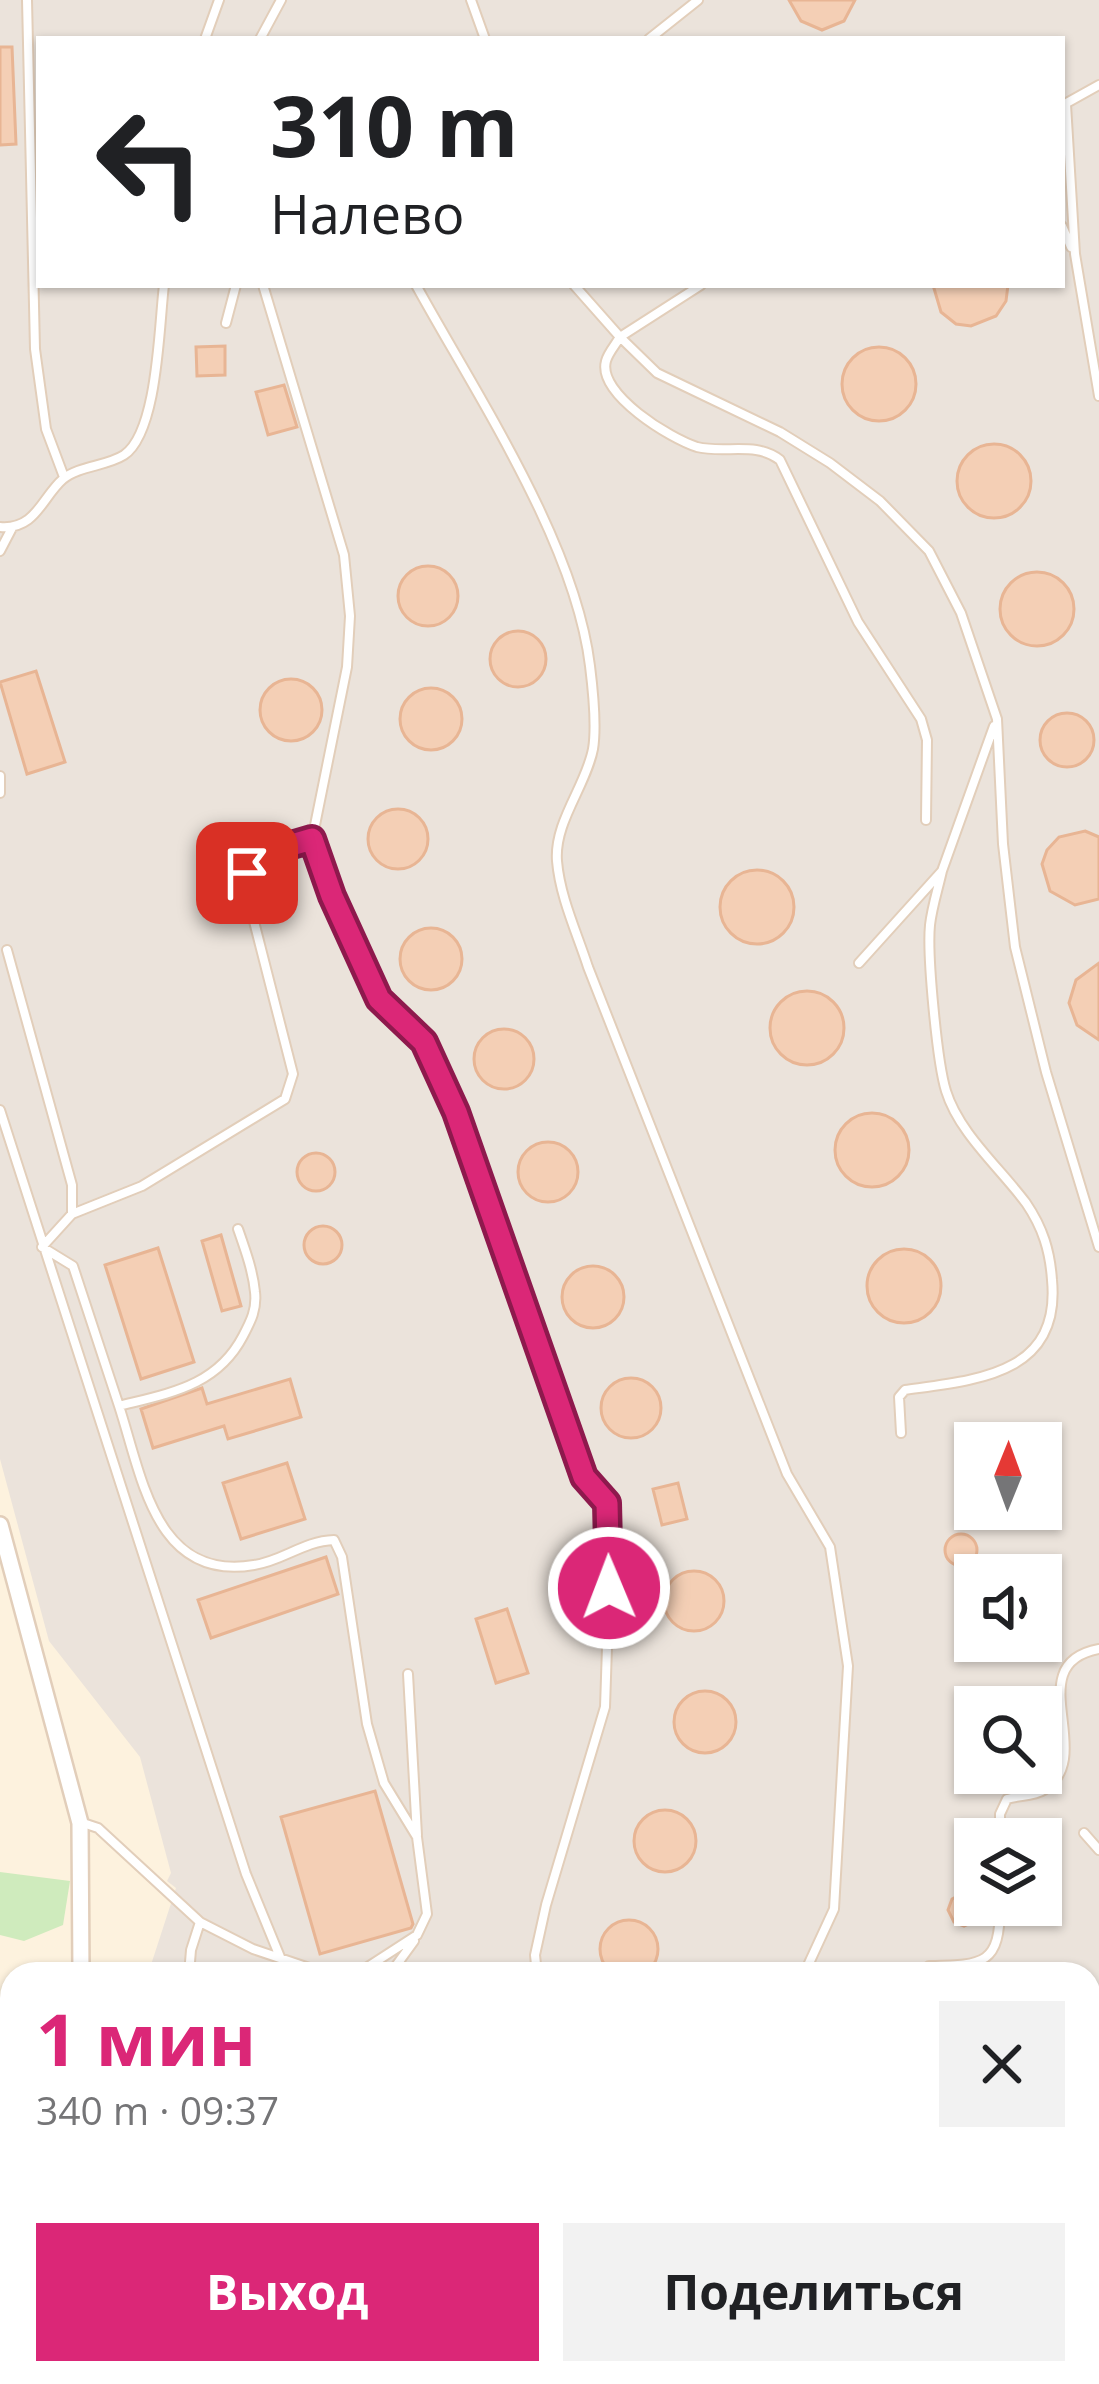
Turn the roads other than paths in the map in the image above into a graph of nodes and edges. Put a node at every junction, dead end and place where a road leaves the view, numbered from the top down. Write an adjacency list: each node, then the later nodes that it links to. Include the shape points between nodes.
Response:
1 (27, 0): 28 (lane, via 35,349 46,429)
2 (219, 0): 7 (lane)
3 (281, 0): 6 (lane)
4 (472, 0): 10 (lane)
5 (698, 0): 11 (lane)
6 (268, 25): 8 (lane); 9 (lane)
7 (206, 36)
8 (262, 36)
9 (275, 36)
10 (484, 36)
11 (653, 36)
12 (1099, 85): 13 (lane)
13 (1083, 94): 14 (lane); 15 (lane)
14 (1099, 97)
15 (1065, 104)
16 (1065, 119): 18 (lane)
17 (1065, 232): 18 (lane)
18 (1075, 254): 27 (lane)
19 (164, 288): 28 (lane, via 150,403 134,446)
20 (235, 288): 25 (lane)
21 (264, 288): 36 (lane, via 344,555 350,616)
22 (418, 288): 66 (lane, via 547,524 576,602 590,665 593,748 562,829 556,858 563,891 787,1474 830,1547 848,1666 834,1909)
23 (577, 288): 26 (lane)
24 (696, 288): 26 (lane)
25 (226, 323)
26 (620, 337): 32 (lane, via 657,373 830,463 929,550); 35 (lane, via 605,376 655,428 697,446 758,449 780,460 858,622 921,719)
27 (1099, 396)
28 (64, 478): 30 (lane, via 41,510)
29 (0, 527): 30 (lane)
30 (12, 528): 31 (lane)
31 (0, 551)
32 (997, 719): 37 (lane); 44 (lane, via 1015,947)
33 (0, 776): 34 (lane)
34 (0, 794)
35 (926, 820)
36 (312, 839): 41 (lane, via 261,854 247,873 293,1074 285,1099 142,1186); 65 (lane, via 379,999 424,1042 456,1112 584,1477 607,1503 605,1707)
37 (943, 872): 39 (lane); 46 (lane, via 929,928 946,1092 1040,1226 1055,1308 1040,1340 1006,1370 905,1390)
38 (7, 950): 41 (lane, via 72,1185)
39 (859, 963)
40 (0, 1110): 43 (lane)
41 (72, 1214): 43 (lane)
42 (238, 1229): 45 (lane, via 255,1312 234,1354 186,1389)
43 (42, 1247): 45 (lane, via 73,1266); 58 (lane)
44 (1099, 1247)
45 (119, 1406): 53 (lane, via 159,1527 184,1553 232,1568 334,1540 373,1744 384,1783)
46 (901, 1433)
47 (0, 1526): 51 (street)
48 (1099, 1649): 50 (lane, via 1071,1659 1064,1672 1070,1743 1059,1778 1046,1790 1007,1799)
49 (408, 1674): 53 (lane)
50 (1000, 1818)
51 (80, 1823): 55 (lane, via 98,1828); 59 (street)
52 (1084, 1833): 54 (lane)
53 (417, 1837): 57 (lane, via 427,1914)
54 (1099, 1850)
55 (200, 1922): 58 (lane); 60 (lane)
56 (1000, 1926): 67 (lane, via 992,1953)
57 (417, 1935): 63 (lane); 64 (lane)
58 (280, 1958): 61 (lane); 62 (lane)
59 (81, 1962)
60 (190, 1962)
61 (282, 1962)
62 (292, 1962)
63 (375, 1962)
64 (398, 1962)
65 (535, 1962)
66 (810, 1962)
67 (968, 1962)

